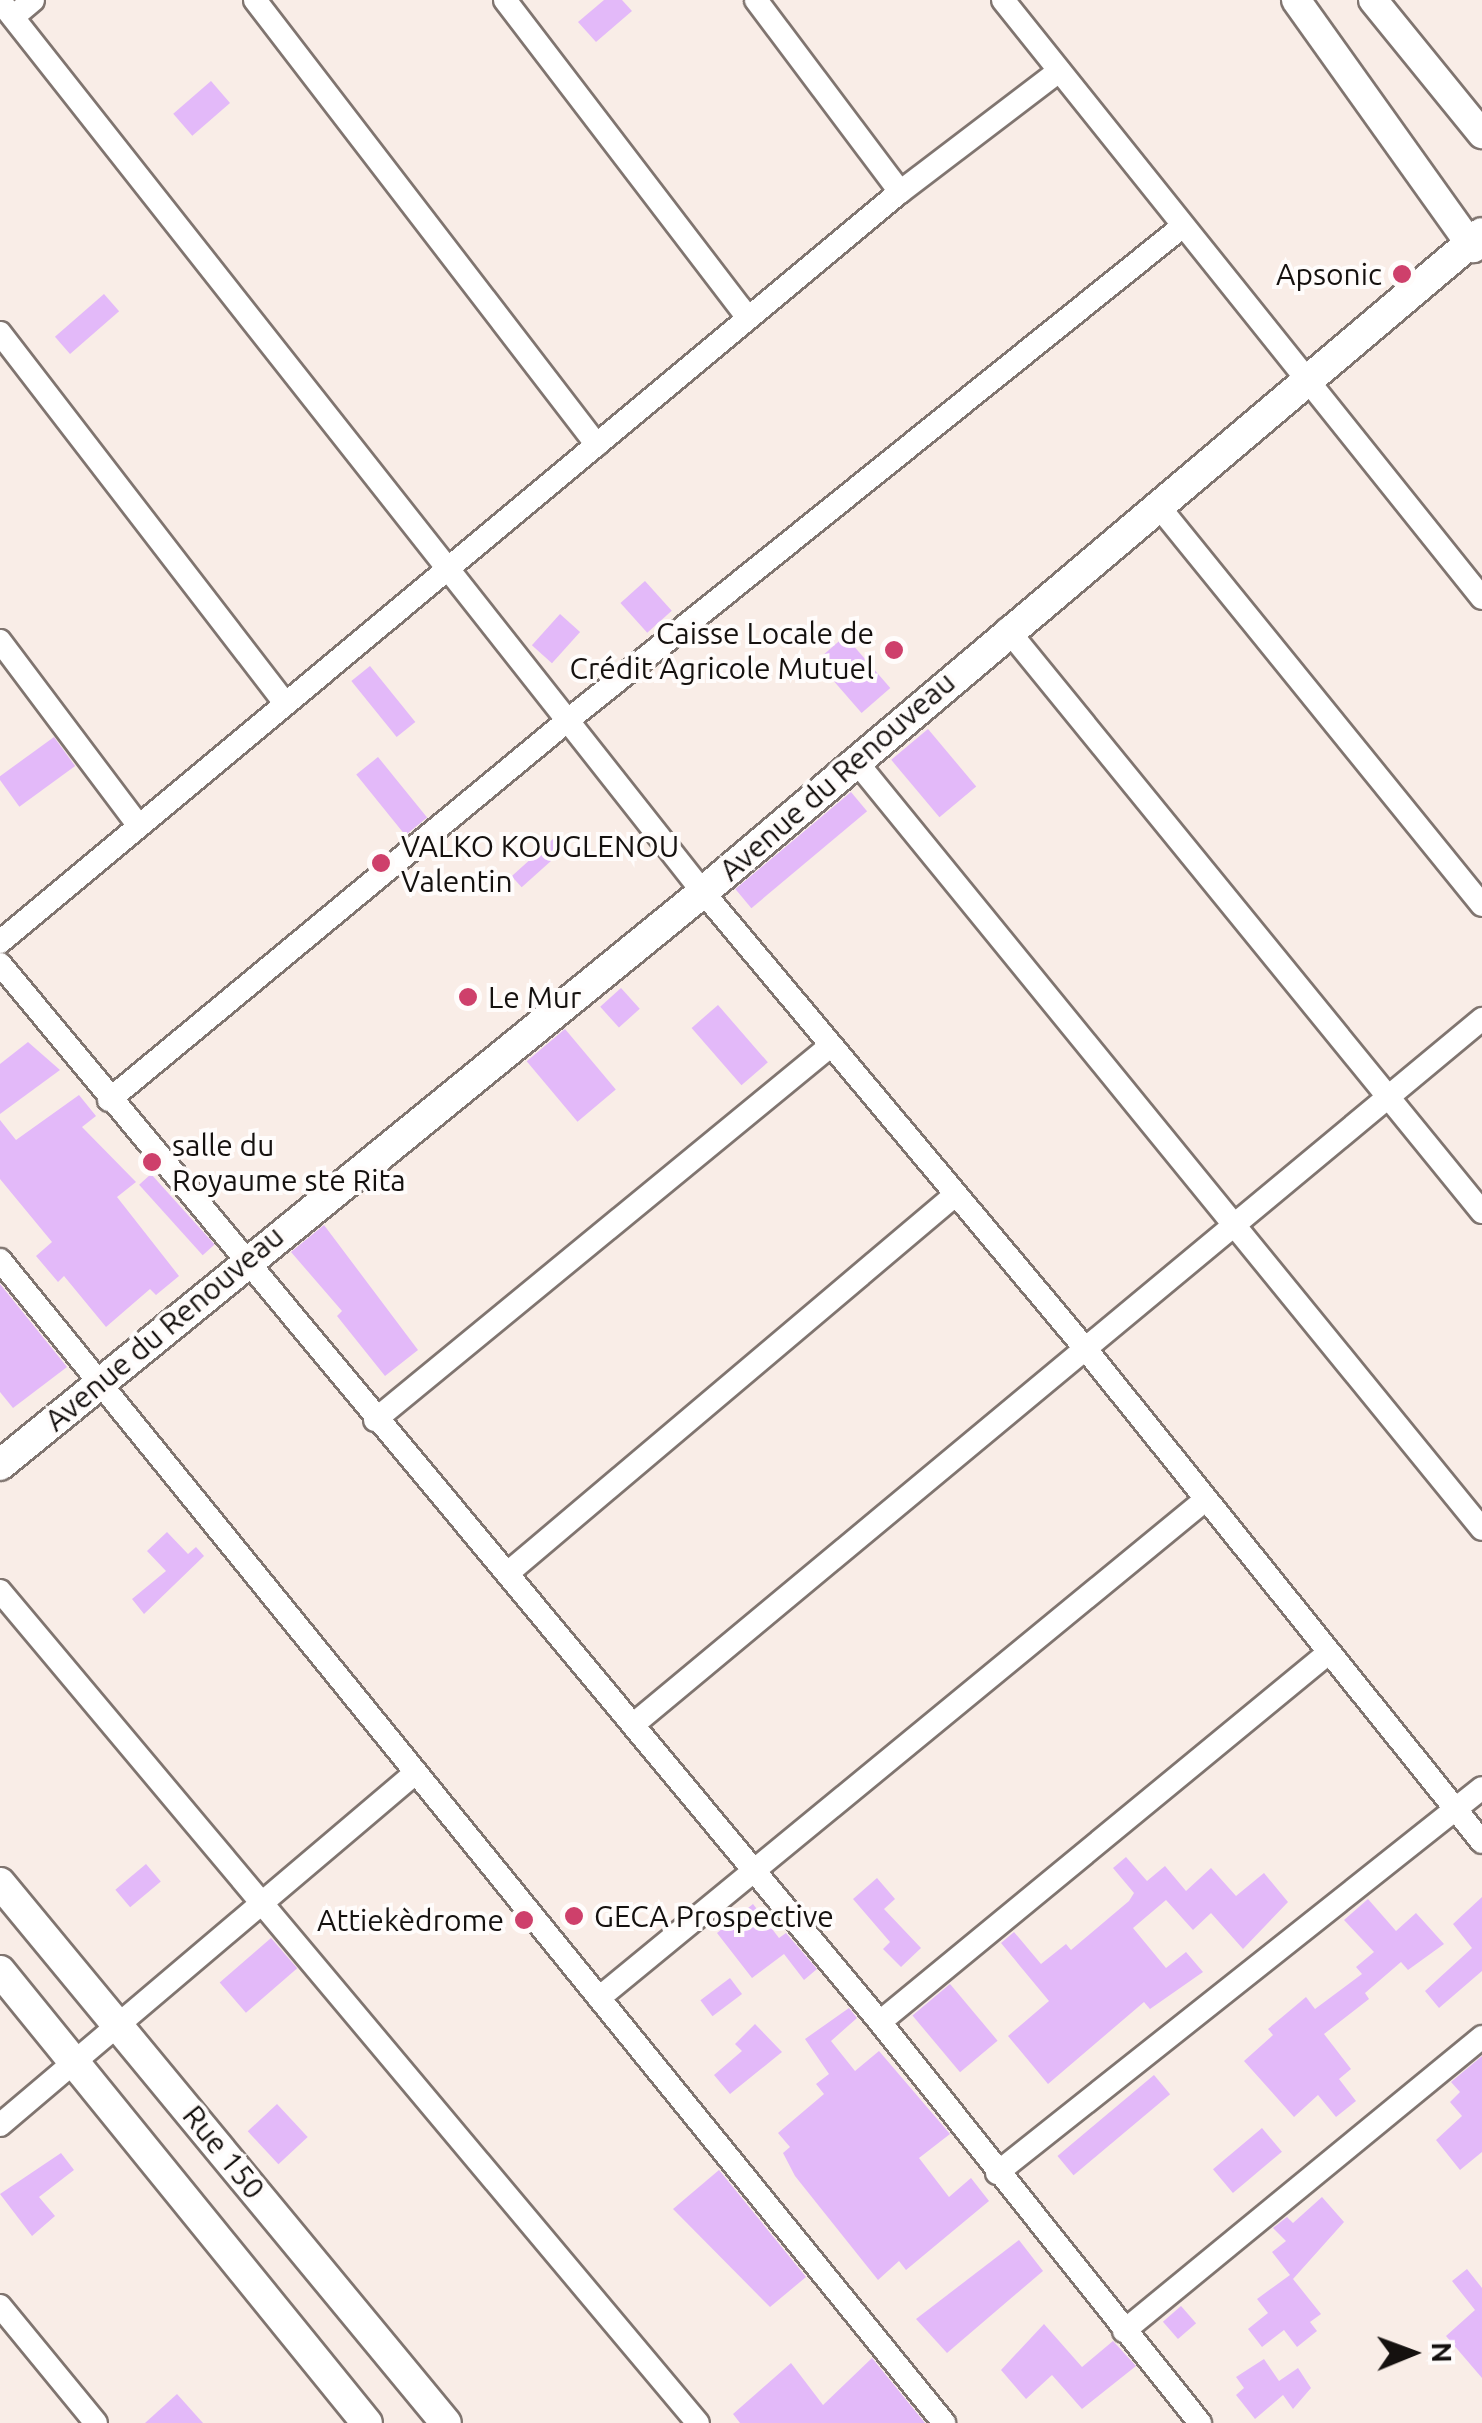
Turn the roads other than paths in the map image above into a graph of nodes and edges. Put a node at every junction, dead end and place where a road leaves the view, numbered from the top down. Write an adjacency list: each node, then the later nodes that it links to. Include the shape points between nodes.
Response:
1 (32, 0): 8 (street)
2 (255, 0): 17 (street)
3 (505, 0): 14 (street)
4 (756, 0): 11 (street)
5 (1004, 0): 9 (street)
6 (1296, 0): 13 (street)
7 (1373, 0): 10 (street)
8 (6, 9): 19 (street)
9 (1059, 71): 11 (street); 12 (street)
10 (1482, 134)
11 (900, 192): 14 (street)
12 (1184, 226): 16 (street); 24 (street)
13 (1479, 247): 16 (main road, Avenue du Renouveau)
14 (748, 318): 17 (street)
15 (0, 333): 23 (street)
16 (1307, 386): 18 (main road, Avenue du Renouveau); 20 (street)
17 (597, 445): 19 (street)
18 (1160, 508): 21 (main road, Avenue du Renouveau); 28 (street)
19 (447, 573): 23 (street); 24 (street)
20 (1482, 598)
21 (1007, 629): 25 (main road, Avenue du Renouveau); 33 (street)
22 (0, 641): 26 (street)
23 (284, 702): 26 (street)
24 (567, 720): 27 (street); 34 (street)
25 (854, 760): 27 (main road, Avenue du Renouveau); 37 (street)
26 (139, 826): 29 (street)
27 (703, 892): 32 (street); 39 (main road, Avenue du Renouveau)
28 (1482, 905)
29 (0, 942)
30 (0, 964): 34 (street)
31 (1482, 1019): 33 (street)
32 (829, 1047): 35 (street); 42 (street)
33 (1388, 1096): 36 (street); 37 (street)
34 (109, 1100): 39 (street)
35 (954, 1196): 40 (street); 46 (street)
36 (1482, 1212)
37 (1232, 1224): 40 (street); 45 (street)
38 (0, 1260): 41 (street)
39 (243, 1261): 41 (main road, Avenue du Renouveau); 42 (street)
40 (1084, 1346): 44 (street); 49 (street)
41 (98, 1383): 43 (main road, Avenue du Renouveau); 50 (street)
42 (376, 1420): 46 (street)
43 (0, 1465)
44 (1205, 1500): 48 (street); 54 (street)
45 (1482, 1529)
46 (508, 1572): 49 (street)
47 (0, 1591): 56 (street)
48 (1327, 1654): 52 (street); 59 (street)
49 (634, 1724): 54 (street)
50 (413, 1775): 56 (street); 58 (street)
51 (1482, 1788): 52 (street)
52 (1454, 1810): 53 (street); 64 (street)
53 (1482, 1842)
54 (756, 1874): 58 (street); 59 (street)
55 (0, 1883): 60 (main road, Rue 150)
56 (262, 1906): 60 (street); 70 (street)
57 (0, 1971): 62 (main road, Rue 150)
58 (599, 1998): 71 (street)
59 (880, 2022): 64 (street)
60 (117, 2023): 62 (street); 69 (main road, Rue 150)
61 (1482, 2037): 66 (street)
62 (74, 2064): 63 (street); 68 (main road, Rue 150)
63 (0, 2125)
64 (997, 2172): 66 (street)
65 (0, 2306): 67 (street)
66 (1124, 2331): 72 (street)
67 (96, 2423)
68 (367, 2423)
69 (446, 2423)
70 (698, 2423)
71 (944, 2423)
72 (1200, 2423)

